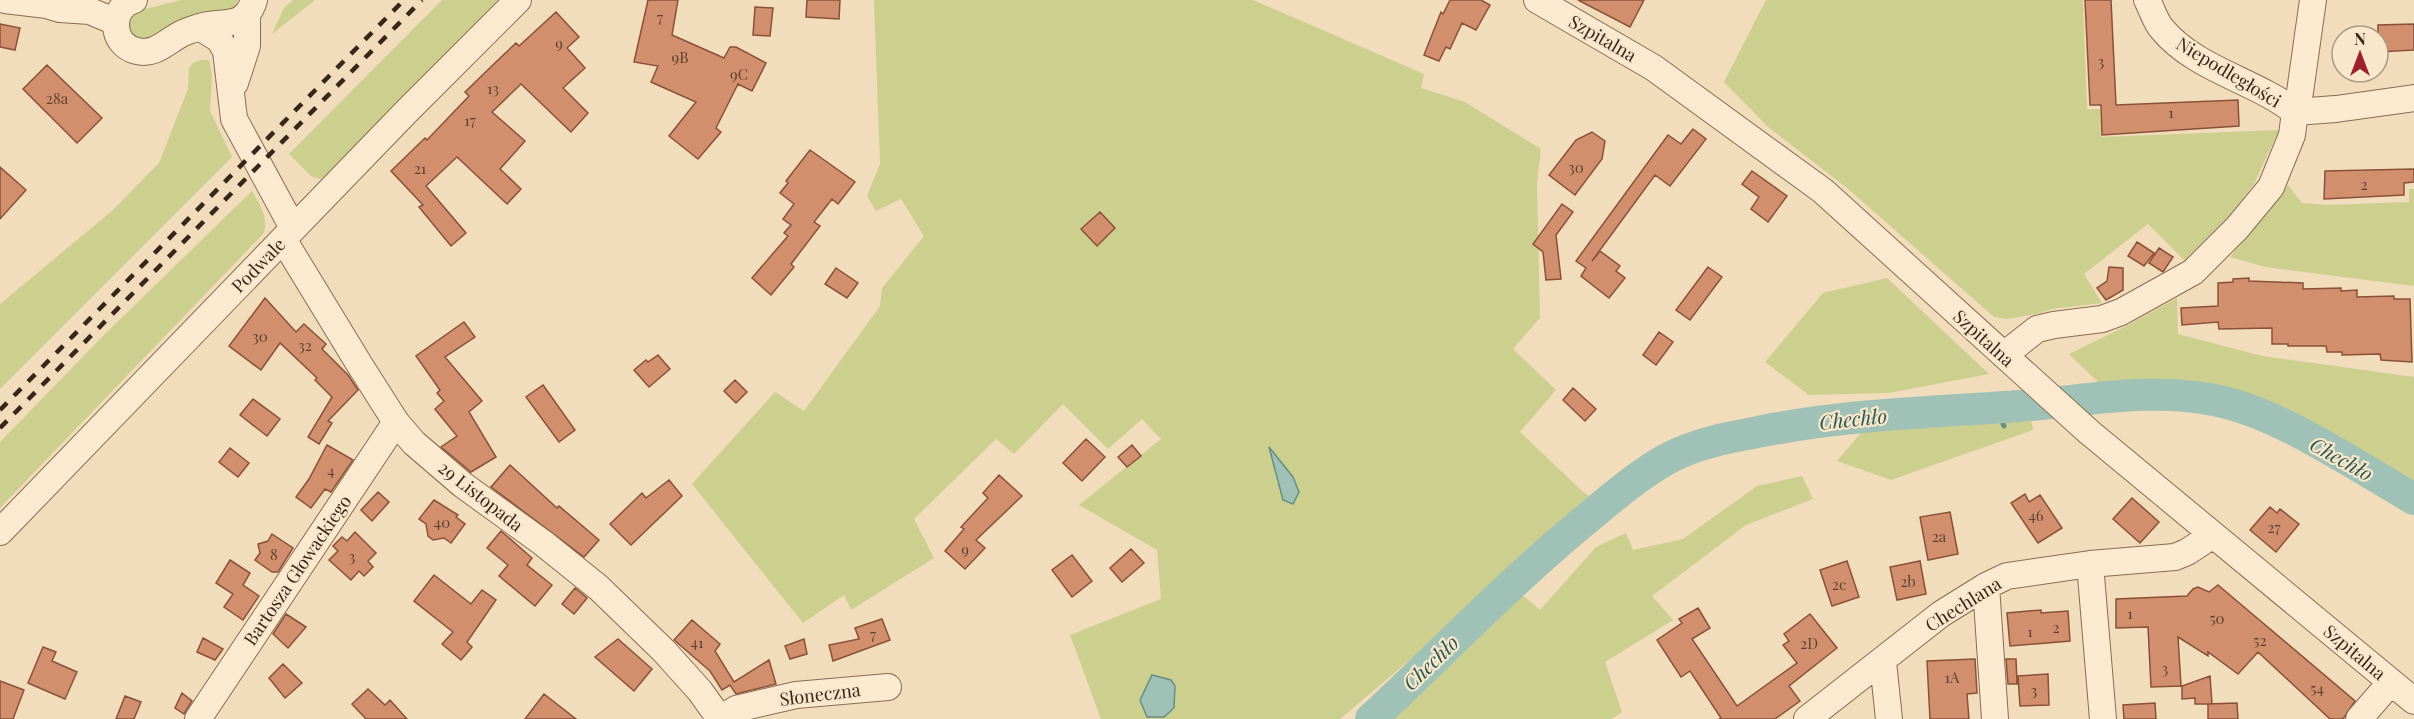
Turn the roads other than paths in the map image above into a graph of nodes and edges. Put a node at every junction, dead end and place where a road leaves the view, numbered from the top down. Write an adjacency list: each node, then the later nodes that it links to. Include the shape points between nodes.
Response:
1 (4, 0): 6 (street)
2 (518, 0): 13 (street, Podwale)
3 (1537, 0): 14 (street, Szpitalna, via 1654,68 1815,185)
4 (2147, 0): 12 (street, Niepodległości, via 2160,28 2175,41)
5 (2313, 0): 12 (street, Niepodległości)
6 (53, 3): 7 (street, via 60,9 90,11)
7 (121, 6): 9 (street, via 121,42 137,52 152,51)
8 (250, 7): 9 (street, via 240,20); 10 (street, 29 Listopada, via 247,46)
9 (199, 27): 10 (street, 29 Listopada, via 222,43 229,60)
10 (231, 92): 13 (street, 29 Listopada, via 234,119)
11 (2414, 98): 12 (street, Niepodległości)
12 (2295, 112): 14 (street, Niepodległości, via 2292,135 2271,187 2193,272 2102,319 2037,330)
13 (288, 234): 15 (street, 29 Listopada); 16 (street, Podwale)
14 (2004, 355): 17 (street, Szpitalna)
15 (396, 422): 24 (street, Bartosza Głowackiego); 25 (street, 29 Listopada, via 463,485 599,588 664,651)
16 (0, 532)
17 (2213, 535): 18 (street, Chechlana, via 2175,557); 21 (street, Szpitalna)
18 (2090, 564): 19 (street, Chechlana, via 2007,576); 29 (street)
19 (1986, 586): 20 (street, Chechlana, via 1941,614); 28 (street)
20 (1883, 662): 26 (street, Chechlana); 27 (street)
21 (2391, 682): 23 (street, Szpitalna); 30 (street)
22 (888, 687): 25 (street, Słoneczna, via 796,695 736,709)
23 (2414, 701)
24 (198, 719)
25 (720, 719)
26 (1807, 719)
27 (1888, 719)
28 (1995, 719)
29 (2103, 719)
30 (2359, 719)

